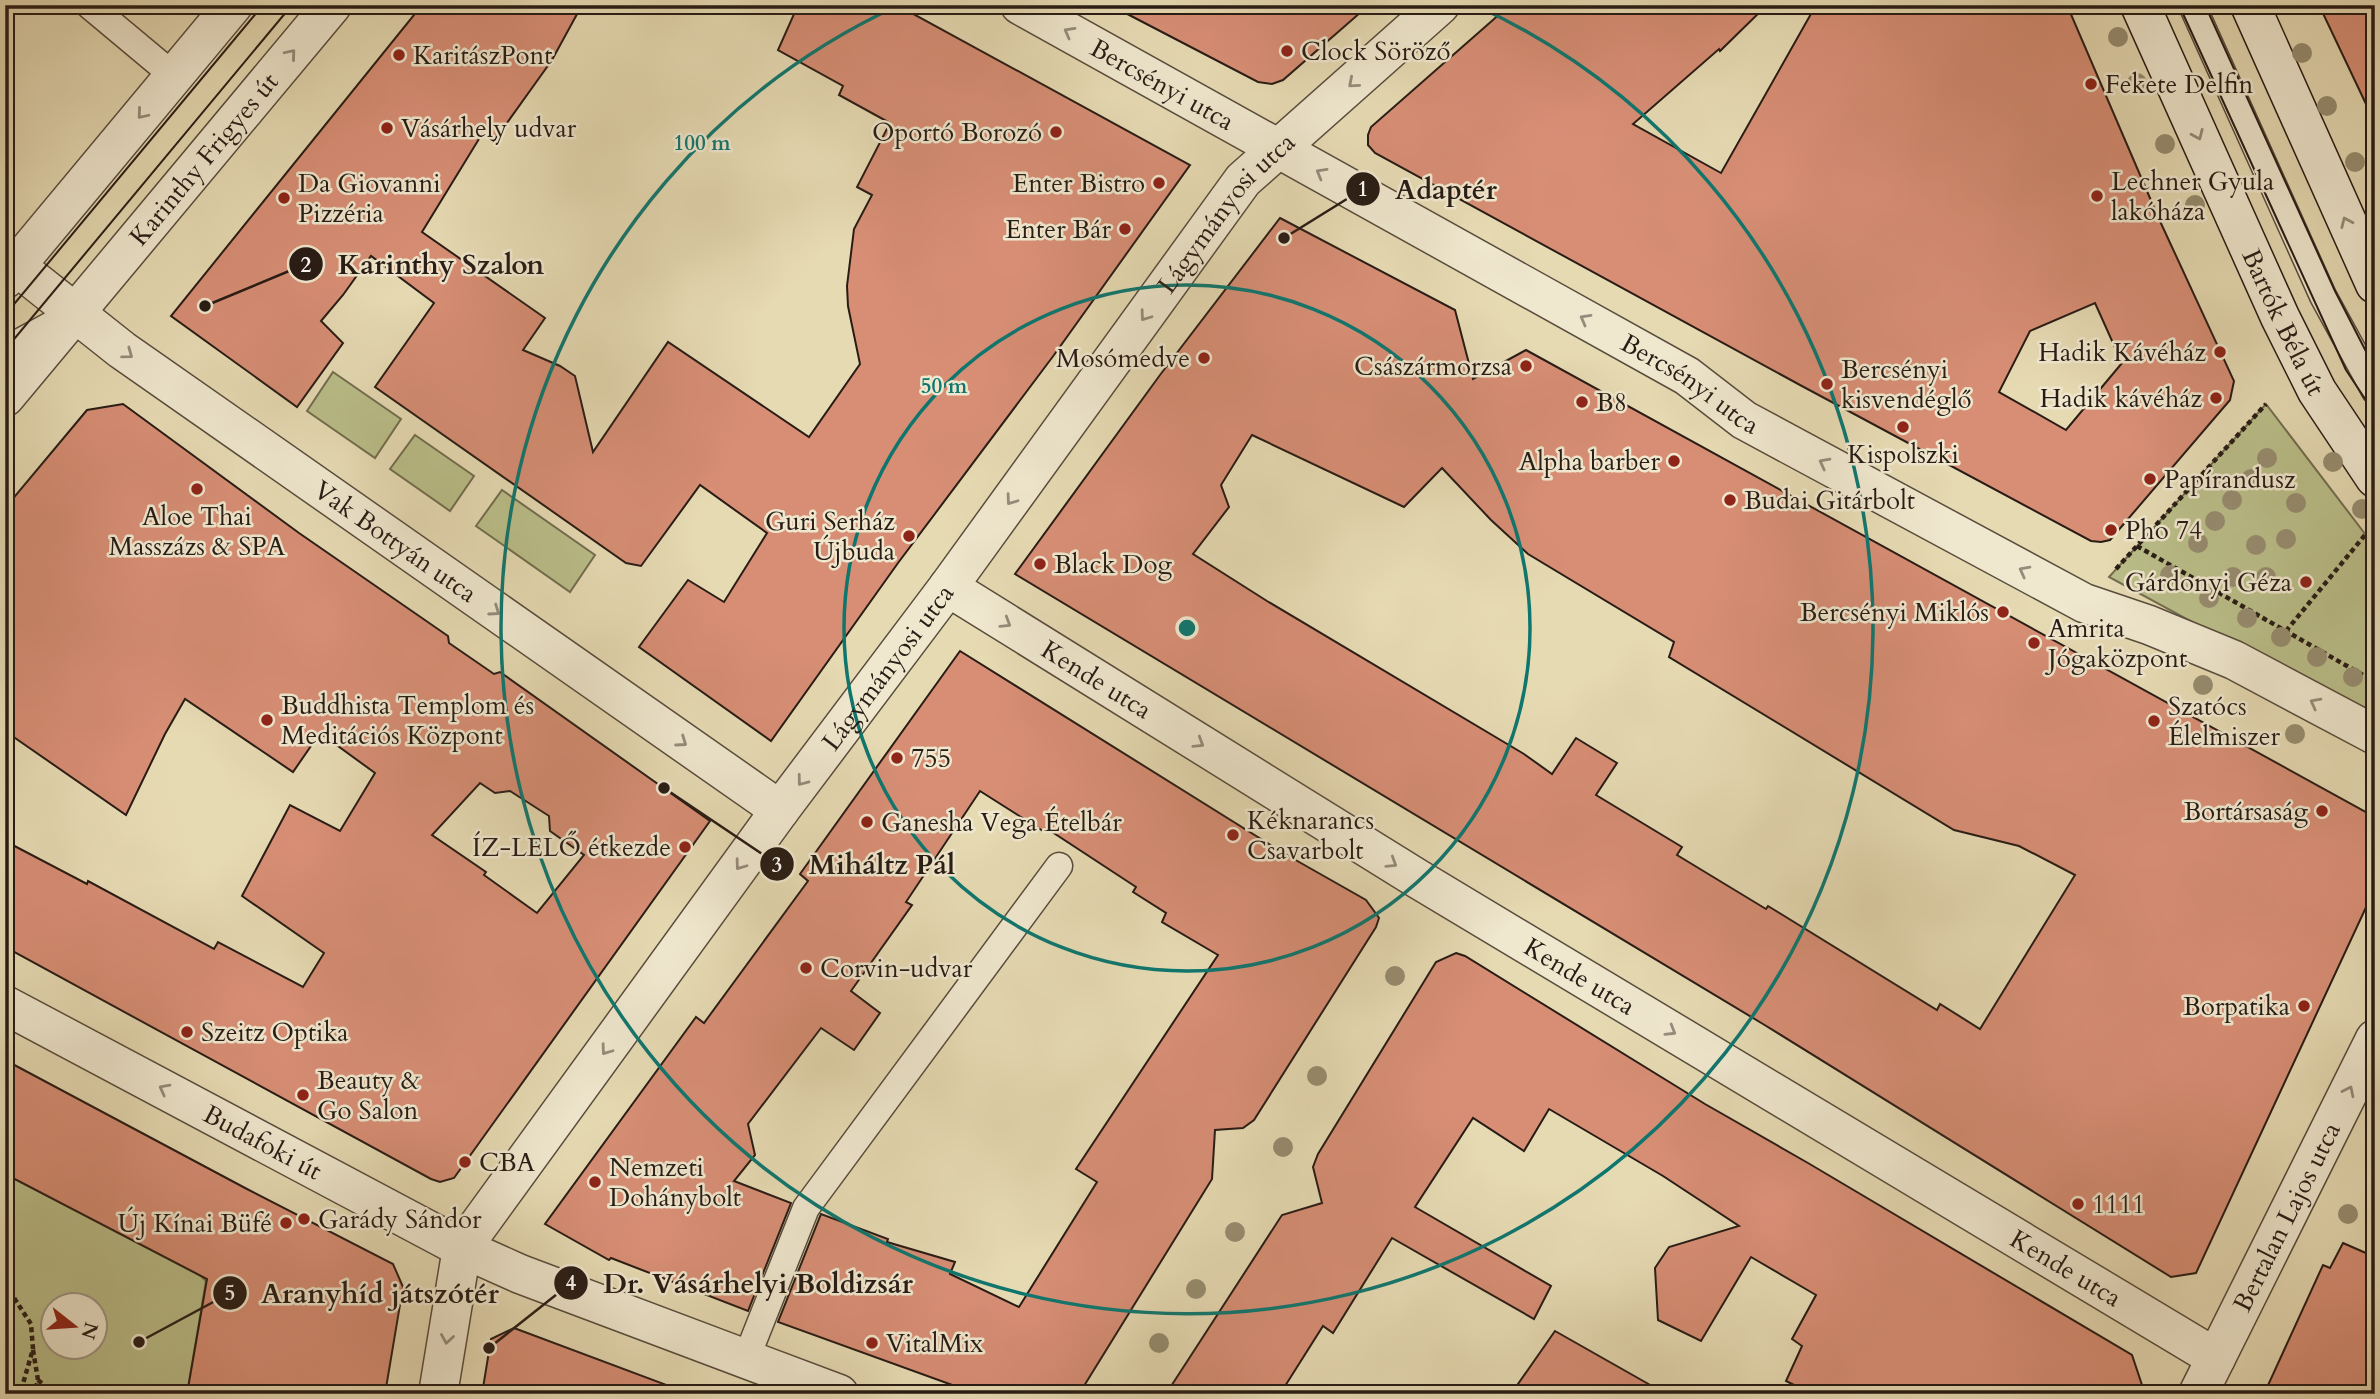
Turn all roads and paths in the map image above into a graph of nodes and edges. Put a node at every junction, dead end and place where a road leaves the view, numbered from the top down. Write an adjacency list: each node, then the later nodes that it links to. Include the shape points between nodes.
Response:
1 (89, 5): 9 (lane)
2 (233, 5): 9 (street)
3 (332, 5): 13 (street, Karinthy Frigyes út, one-way to 3)
4 (1020, 5): 10 (street, Bercsényi utca, one-way to 4)
5 (1440, 5): 10 (street, Lágymányosi utca, one-way to 10)
6 (2140, 5): 18 (street, Bartók Béla út, one-way to 18, via 2280,317 2318,391)
7 (2192, 5): 15 (lane, Bartók Béla út, via 2323,296)
8 (2250, 5): 12 (street, one-way to 8)
9 (174, 76): 11 (street, one-way to 11)
10 (1279, 149): 21 (street, Lágymányosi utca, one-way to 21, via 1244,180); 22 (street, Bercsényi utca, one-way to 10, via 1744,420 1687,376)
11 (10, 272): 13 (street, Vak Bottyán utca)
12 (2375, 284)
13 (74, 313): 14 (lane, Karinthy Frigyes út); 16 (street, Karinthy Frigyes út); 26 (street, Vak Bottyán utca, one-way to 26)
14 (5, 350)
15 (2375, 391)
16 (5, 397)
17 (2266, 404): 20 (path)
18 (2373, 462)
19 (2365, 535): 23 (path)
20 (2137, 546): 22 (path); 23 (path)
21 (948, 587): 26 (street, Lágymányosi utca, one-way to 26); 33 (street, Kende utca, one-way to 33, via 1418,879)
22 (2084, 603): 25 (street, Bercsényi utca, one-way to 22, via 2234,660)
23 (2286, 631): 24 (path)
24 (2375, 682)
25 (2375, 735)
26 (780, 810): 30 (street, Lágymányosi utca, one-way to 30)
27 (1059, 866): 34 (lane, via 806,1208)
28 (5, 1005): 30 (street, Budafoki út, one-way to 28)
29 (2375, 1039): 33 (street, Bertalan Lajos utca, one-way to 29)
30 (462, 1248): 34 (street, Budafoki út, via 520,1275); 41 (street, Lágymányosi utca, one-way to 41)
31 (5, 1283): 32 (path, via 31,1324)
32 (33, 1349): 35 (path); 36 (path)
33 (2217, 1358): 43 (street, Bertalan Lajos utca)
34 (746, 1359): 42 (street, Budafoki út)
35 (38, 1380): 37 (path); 38 (path)
36 (20, 1394)
37 (34, 1394)
38 (55, 1394)
39 (100, 1394): 40 (path)
40 (127, 1394)
41 (438, 1394)
42 (839, 1394)
43 (2198, 1394)

